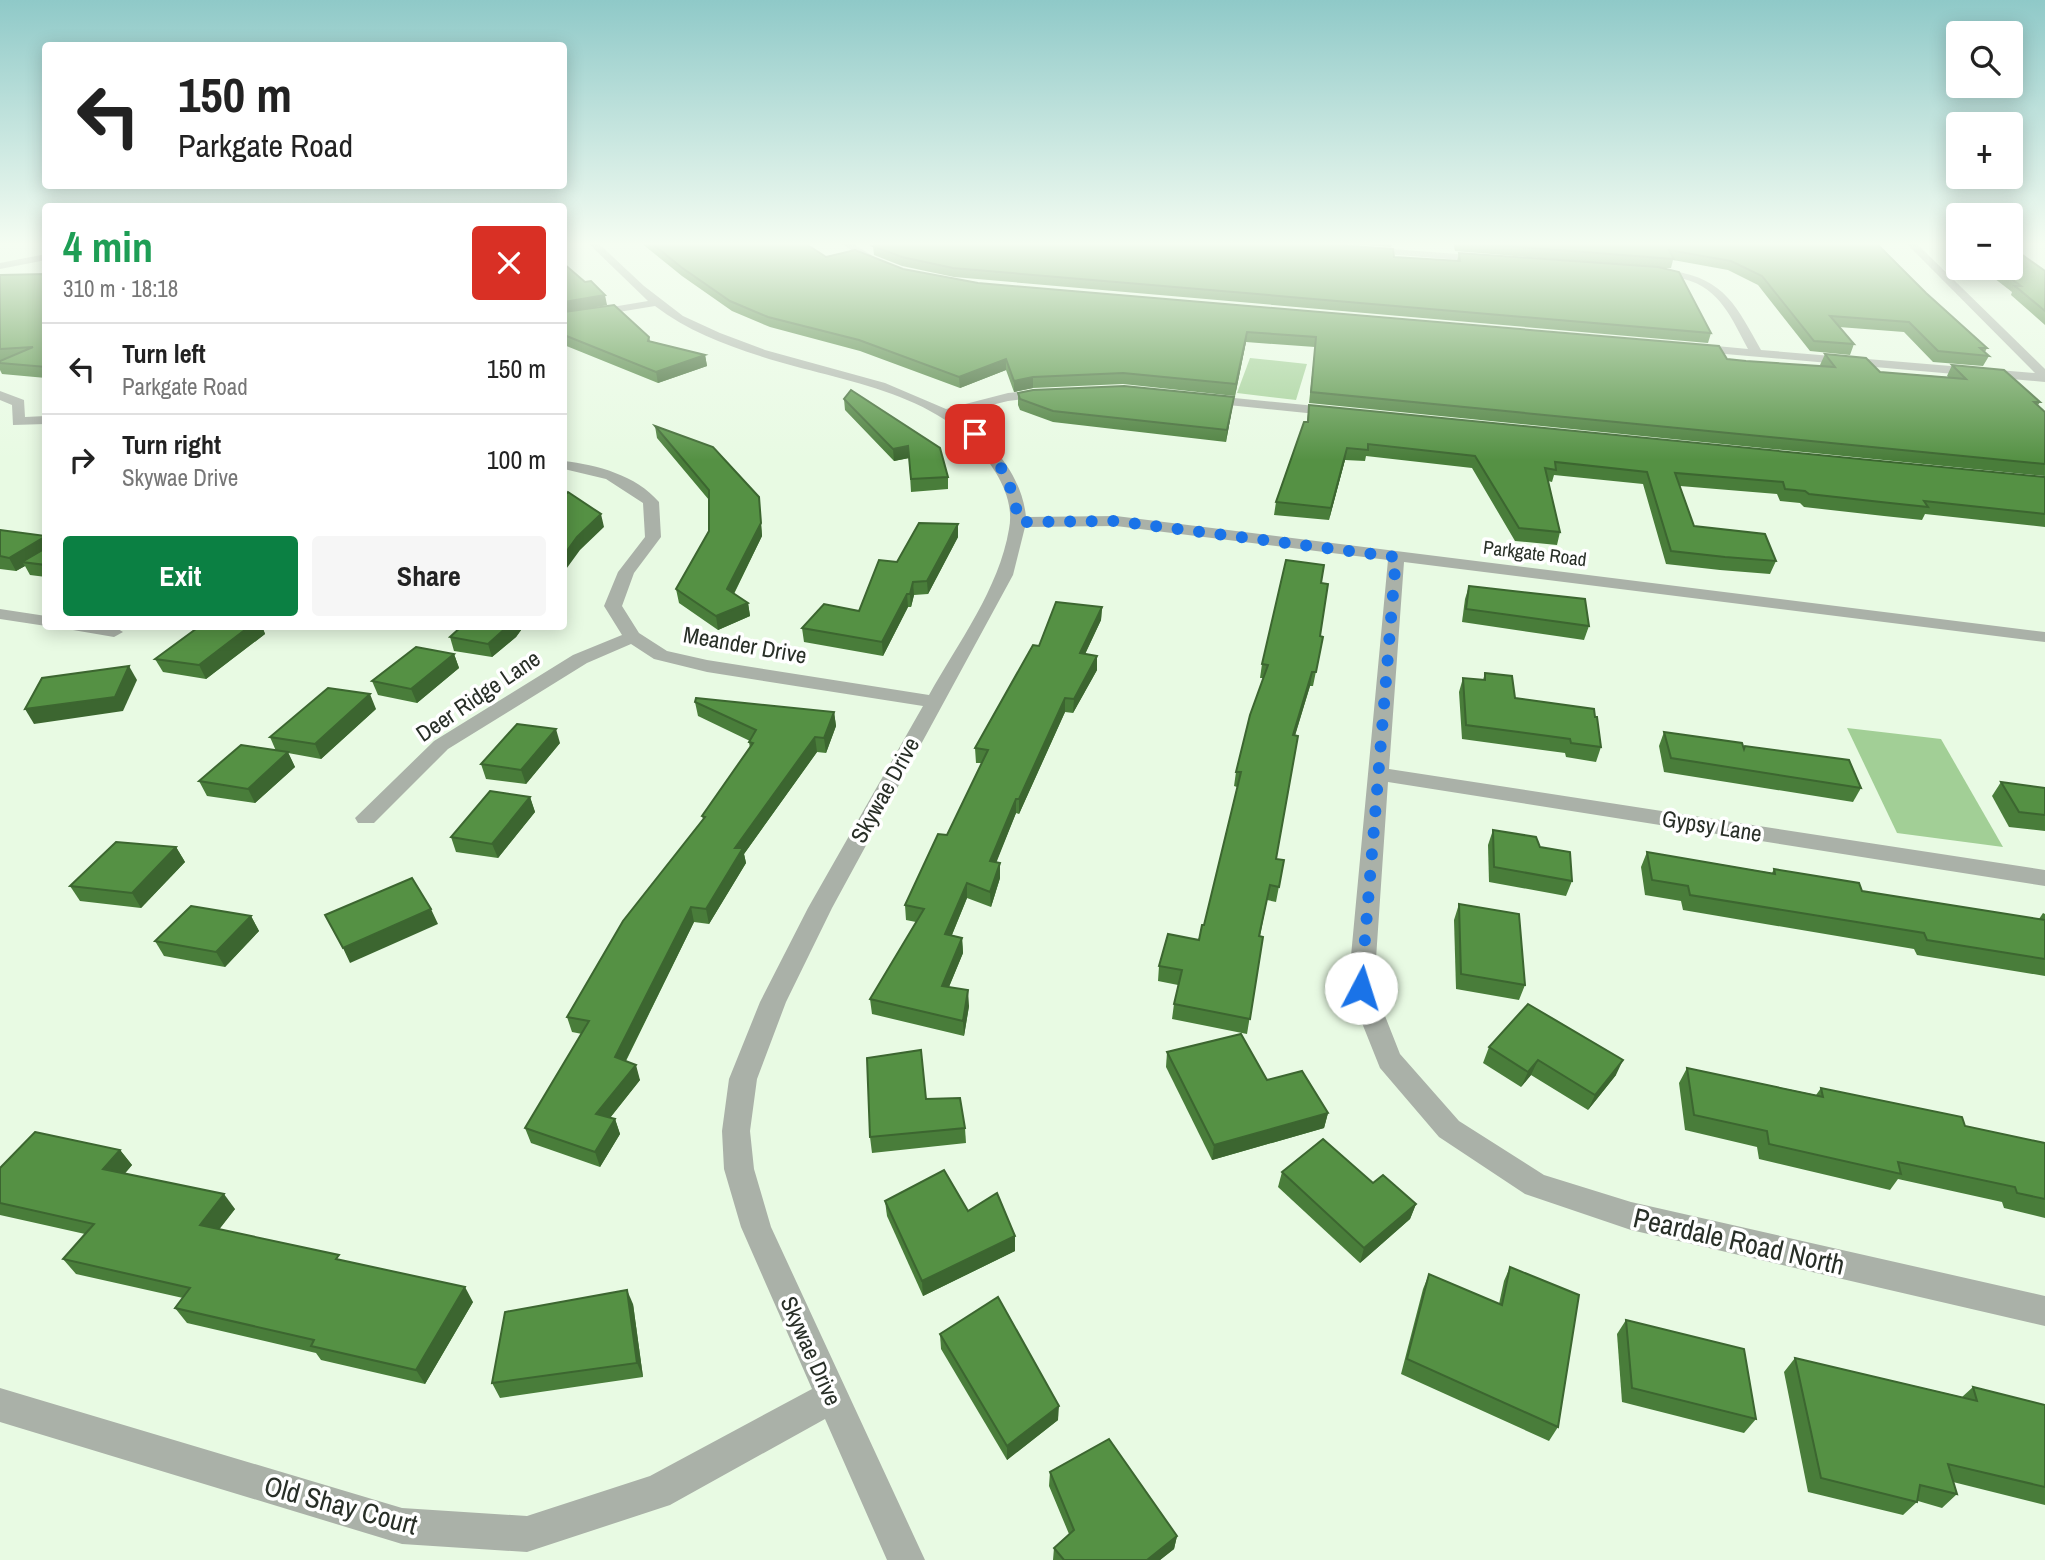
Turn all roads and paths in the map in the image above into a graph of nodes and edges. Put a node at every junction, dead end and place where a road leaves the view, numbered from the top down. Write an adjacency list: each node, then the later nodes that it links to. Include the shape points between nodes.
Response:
1 (675, 315): 10 (street, Skywae Drive, via 741,346 902,393)
2 (1735, 315): 5 (street)
3 (1983, 315): 6 (street)
4 (1676, 347): 5 (street)
5 (1757, 354): 6 (street)
6 (2045, 377)
7 (1064, 390): 10 (street, via 1008,397)
8 (0, 395): 13 (street, via 19,403)
9 (1192, 398): 11 (street)
10 (944, 413): 16 (street, Skywae Drive, via 975,434 999,460)
11 (1357, 415)
12 (42, 420): 13 (street)
13 (18, 422): 14 (street)
14 (1, 430)
15 (567, 465): 22 (street, Meander Drive, via 627,481 650,502 653,537 626,572 613,606)
16 (1019, 522): 17 (street, Parkgate Road, via 1116,521); 24 (street, Skywae Drive, via 1005,575)
17 (1396, 557): 23 (street, Parkgate Road); 25 (street, Peardale Road North)
18 (0, 614): 19 (street)
19 (42, 620)
20 (102, 630): 21 (street)
21 (114, 632)
22 (632, 637): 24 (street, Meander Drive, via 661,655 706,666); 26 (street, Deer Ridge Lane, via 580,659 441,745)
23 (2045, 637)
24 (934, 702): 29 (street, Skywae Drive, via 820,908 773,1002 743,1079 736,1131 744,1194)
25 (1379, 774): 27 (street, Gypsy Lane); 28 (street, Peardale Road North, via 1361,988 1389,1060 1449,1129 1535,1185 1631,1216)
26 (366, 818)
27 (2045, 878)
28 (2045, 1311)
29 (831, 1397): 30 (street, Old Shay Court, via 657,1492 527,1534 402,1526); 31 (street, Skywae Drive)
30 (0, 1405)
31 (906, 1560)

